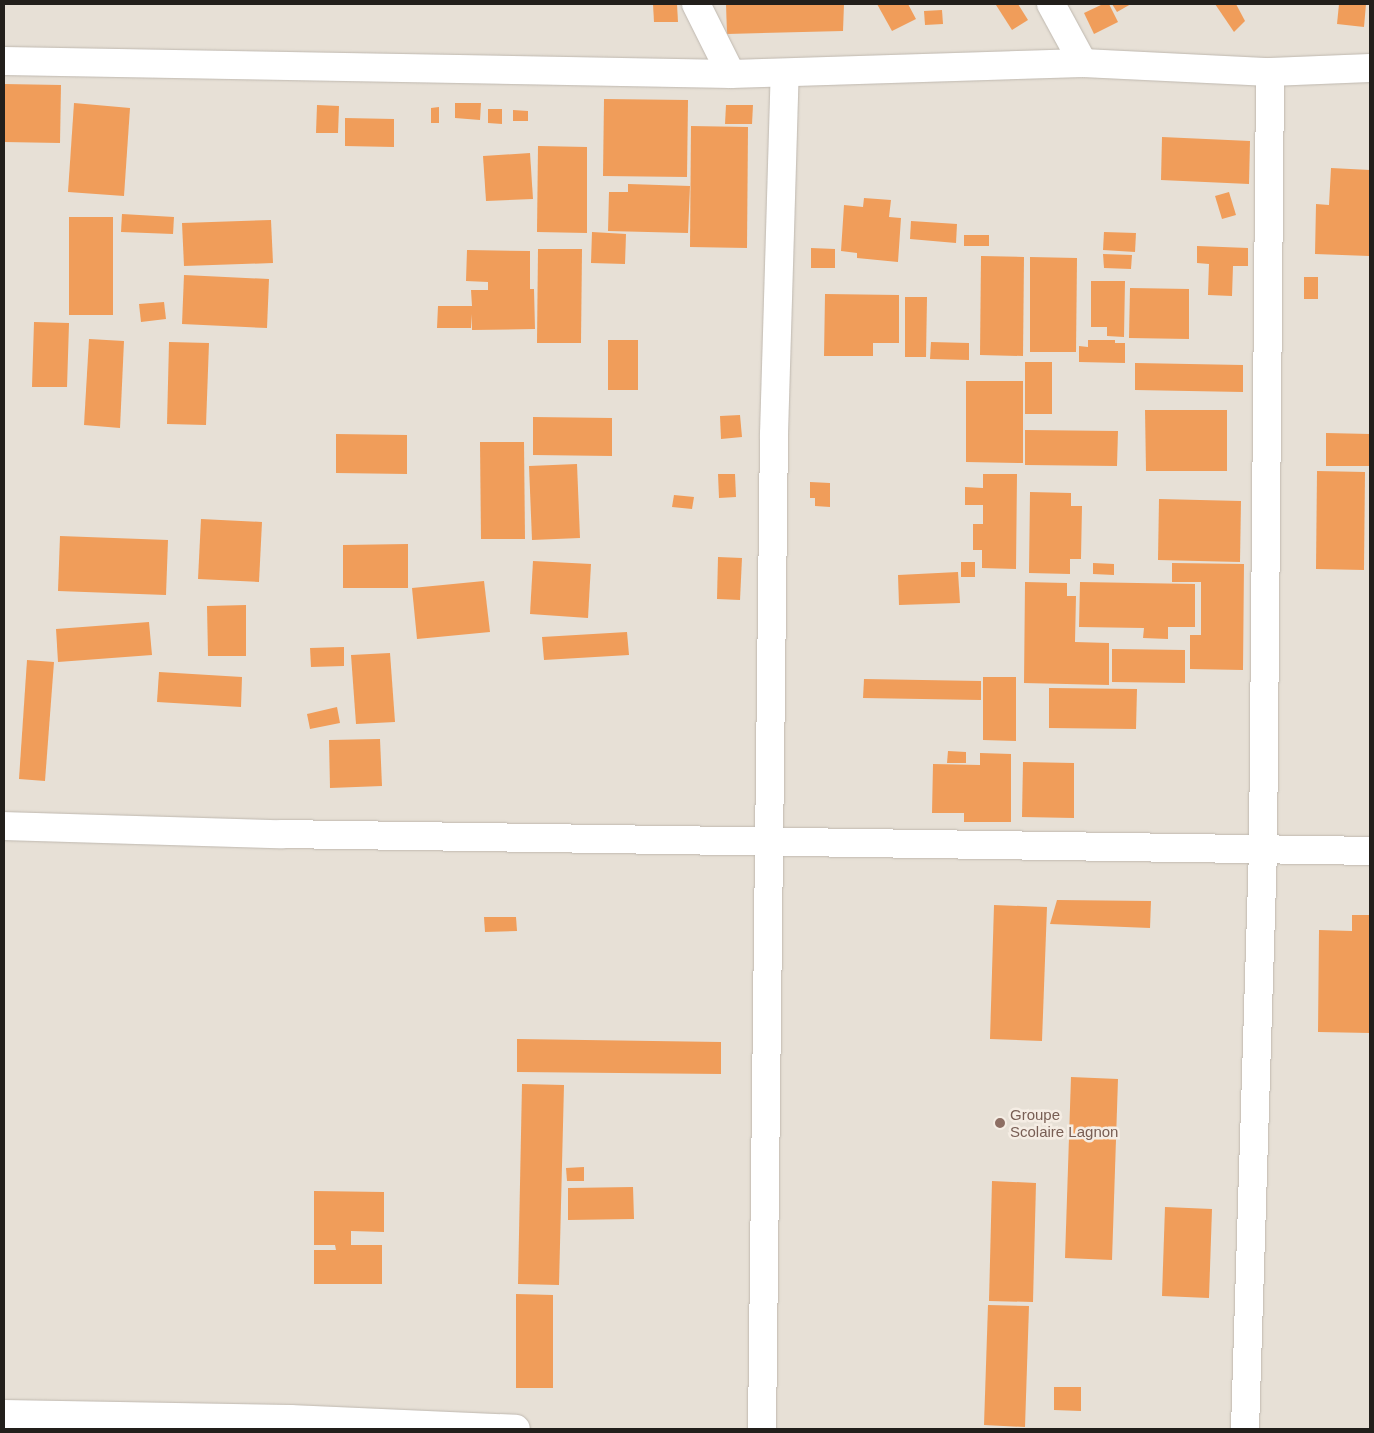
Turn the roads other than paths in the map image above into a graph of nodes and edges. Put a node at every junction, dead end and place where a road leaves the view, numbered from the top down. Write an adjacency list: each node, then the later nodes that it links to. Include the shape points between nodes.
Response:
1 (696, 4): 8 (street)
2 (1051, 4): 4 (street)
3 (4, 61): 8 (street)
4 (1083, 63): 6 (street); 7 (street)
5 (1370, 68): 6 (street)
6 (1270, 72): 11 (street)
7 (785, 73): 8 (street); 10 (street, via 774,434)
8 (731, 74)
9 (4, 826): 10 (street)
10 (769, 842): 11 (street); 15 (street)
11 (1263, 850): 12 (street); 16 (street)
12 (1370, 851)
13 (4, 1414): 14 (street, via 290,1419)
14 (516, 1429)
15 (762, 1429)
16 (1245, 1429)

